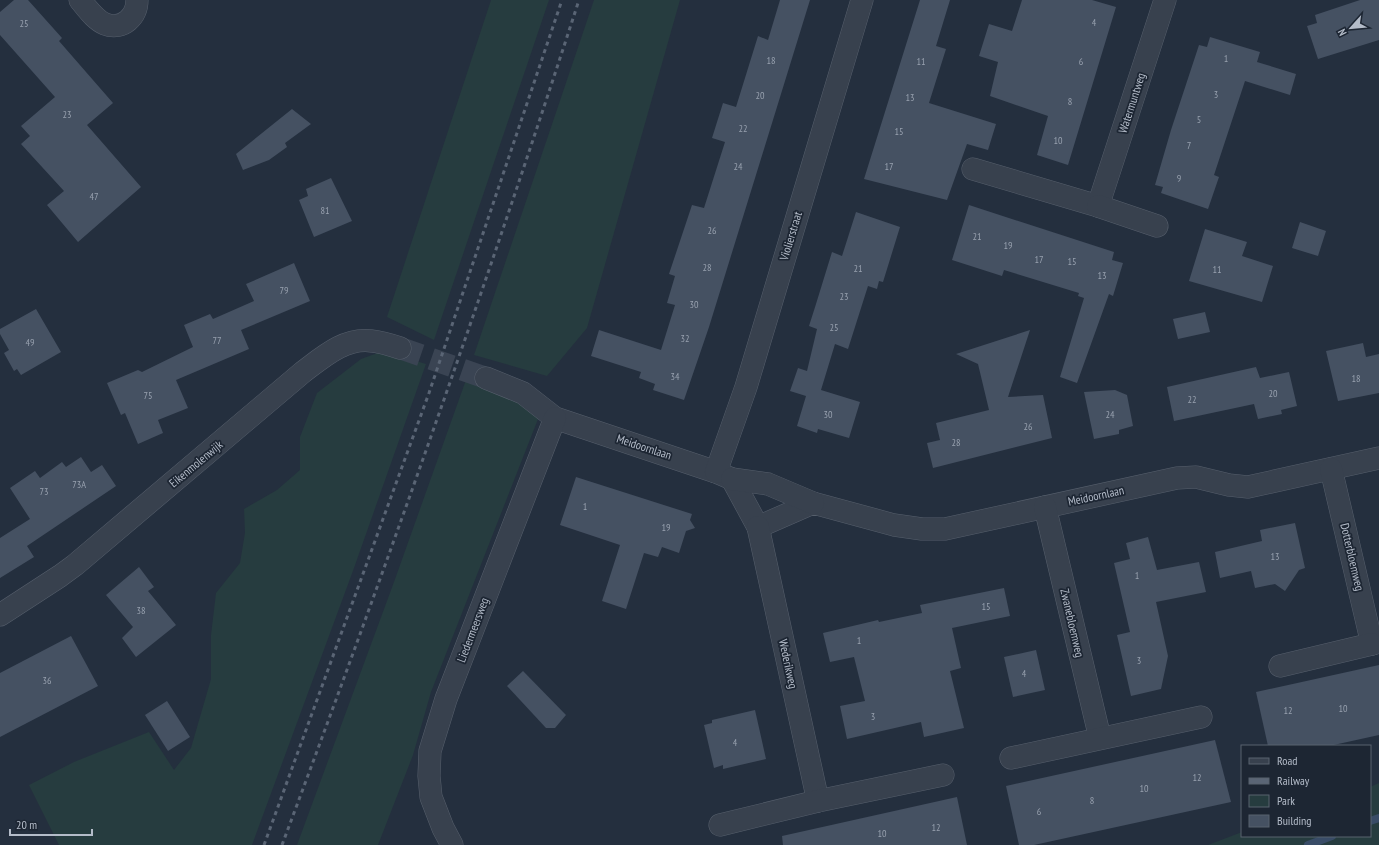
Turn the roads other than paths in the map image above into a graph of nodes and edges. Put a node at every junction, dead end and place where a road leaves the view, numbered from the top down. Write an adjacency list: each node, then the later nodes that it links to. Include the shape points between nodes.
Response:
1 (80, 0): 2 (street, via 99,20 113,25 121,24 134,14)
2 (137, 0)
3 (862, 0): 13 (street, Violierstraat, via 746,387)
4 (1165, 0): 6 (street, Watermuntweg)
5 (973, 169): 6 (street)
6 (1098, 206): 7 (street)
7 (1157, 226)
8 (400, 348): 17 (street, Eikenmolenwijk, via 371,340 342,346 326,355 65,572)
9 (486, 378): 10 (street, via 523,393)
10 (555, 418): 13 (street, Meidoornlaan); 26 (street, Liedermeersweg, via 446,699 430,751 431,797)
11 (1379, 458): 12 (street, Meidoornlaan)
12 (1331, 469): 15 (street, Meidoornlaan, via 1248,487 1196,478 1177,478); 18 (street, Dotterbloemweg)
13 (724, 475): 14 (street, Meidoornlaan, via 768,484); 16 (street)
14 (813, 503): 15 (street, Meidoornlaan, via 894,525 922,529 945,529); 16 (street)
15 (1045, 507): 21 (street, Zwanebloemweg)
16 (758, 527): 24 (street, Wederikweg)
17 (0, 615)
18 (1376, 643): 19 (street, Dotterbloemweg)
19 (1280, 666)
20 (1201, 717): 21 (street)
21 (1100, 738): 22 (street)
22 (1011, 758)
23 (944, 775): 24 (street)
24 (818, 801): 25 (street)
25 (720, 825)
26 (452, 845)

